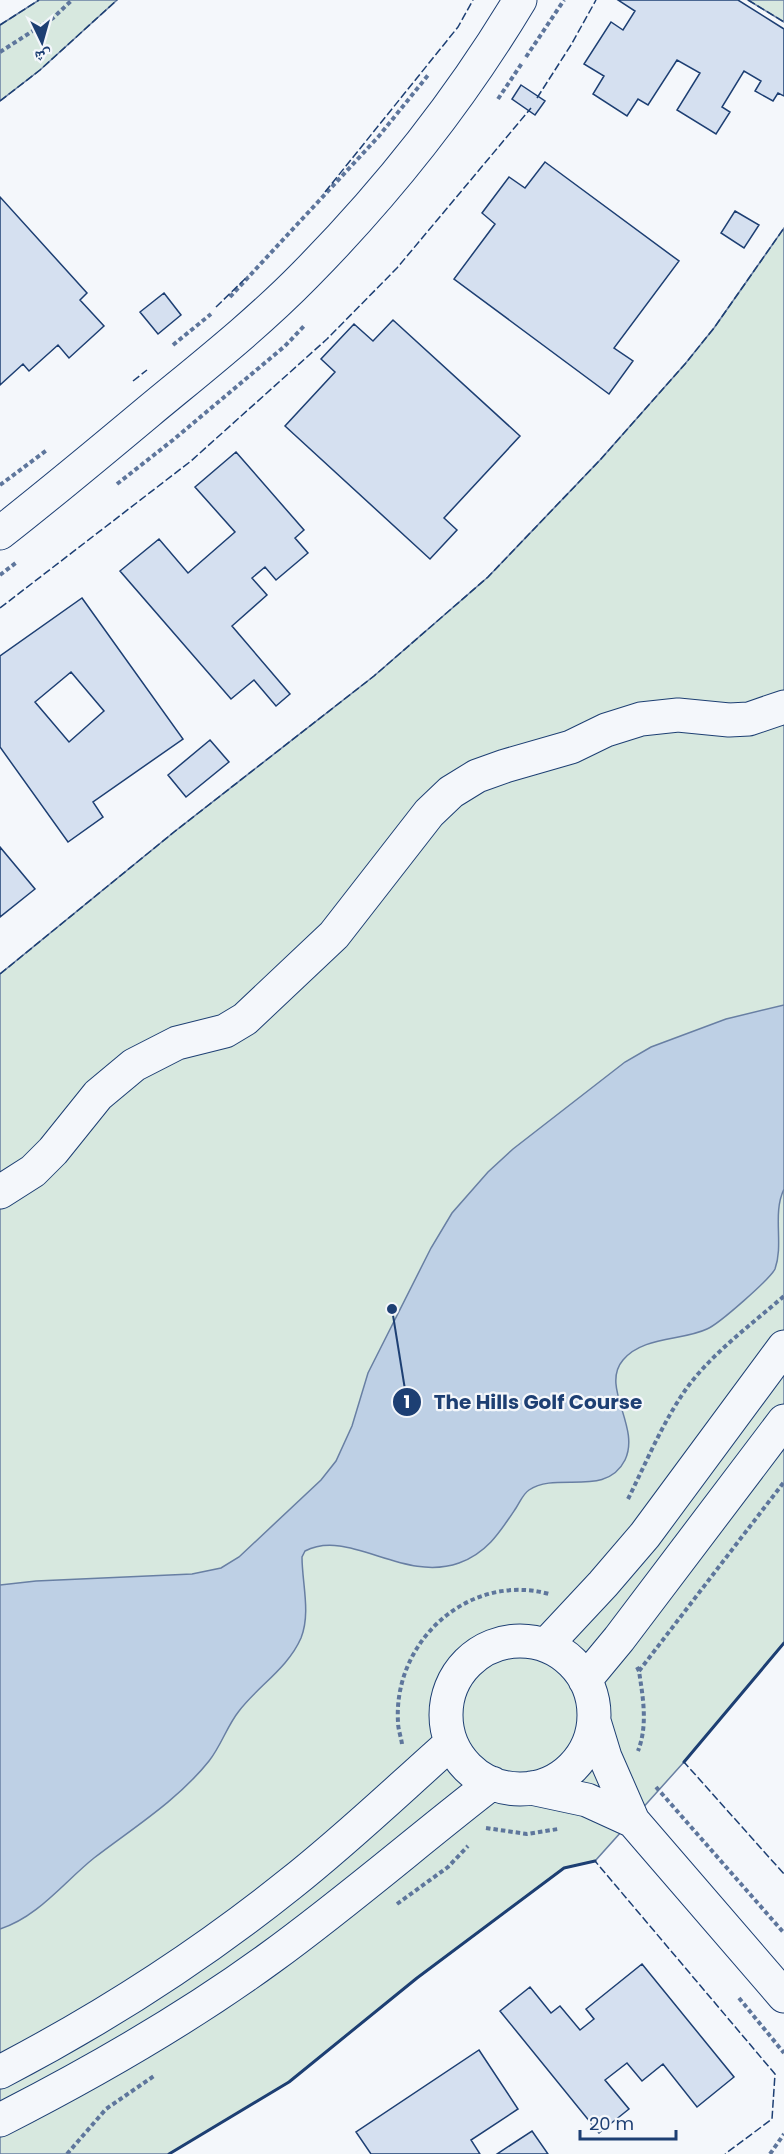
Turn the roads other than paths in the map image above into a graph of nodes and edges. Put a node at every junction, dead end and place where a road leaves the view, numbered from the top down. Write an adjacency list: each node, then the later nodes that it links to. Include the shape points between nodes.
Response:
1 (520, 0): 2 (street, via 441,118 376,199 305,275 229,346)
2 (0, 533)
3 (784, 707): 4 (street, via 749,719 678,715 641,718 571,747 477,776 451,792 429,813 334,935 245,1019 225,1031 177,1043 134,1065 98,1095 33,1171)
4 (0, 1192)
5 (784, 1347): 7 (street, via 645,1535)
6 (784, 1421): 8 (street)
7 (546, 1645): 8 (street, via 562,1653); 10 (street, via 512,1641 480,1652 466,1663 456,1676 445,1709)
8 (585, 1680): 9 (street)
9 (594, 1721): 12 (street, via 586,1748 569,1770); 13 (street)
10 (451, 1743): 11 (street, via 467,1767); 15 (street, via 292,1883 182,1965 66,2037)
11 (492, 1783): 12 (street); 16 (street, via 242,1978 111,2061)
12 (531, 1788): 13 (street, via 587,1800)
13 (633, 1821): 14 (street)
14 (784, 1996)
15 (0, 2072)
16 (0, 2120)

